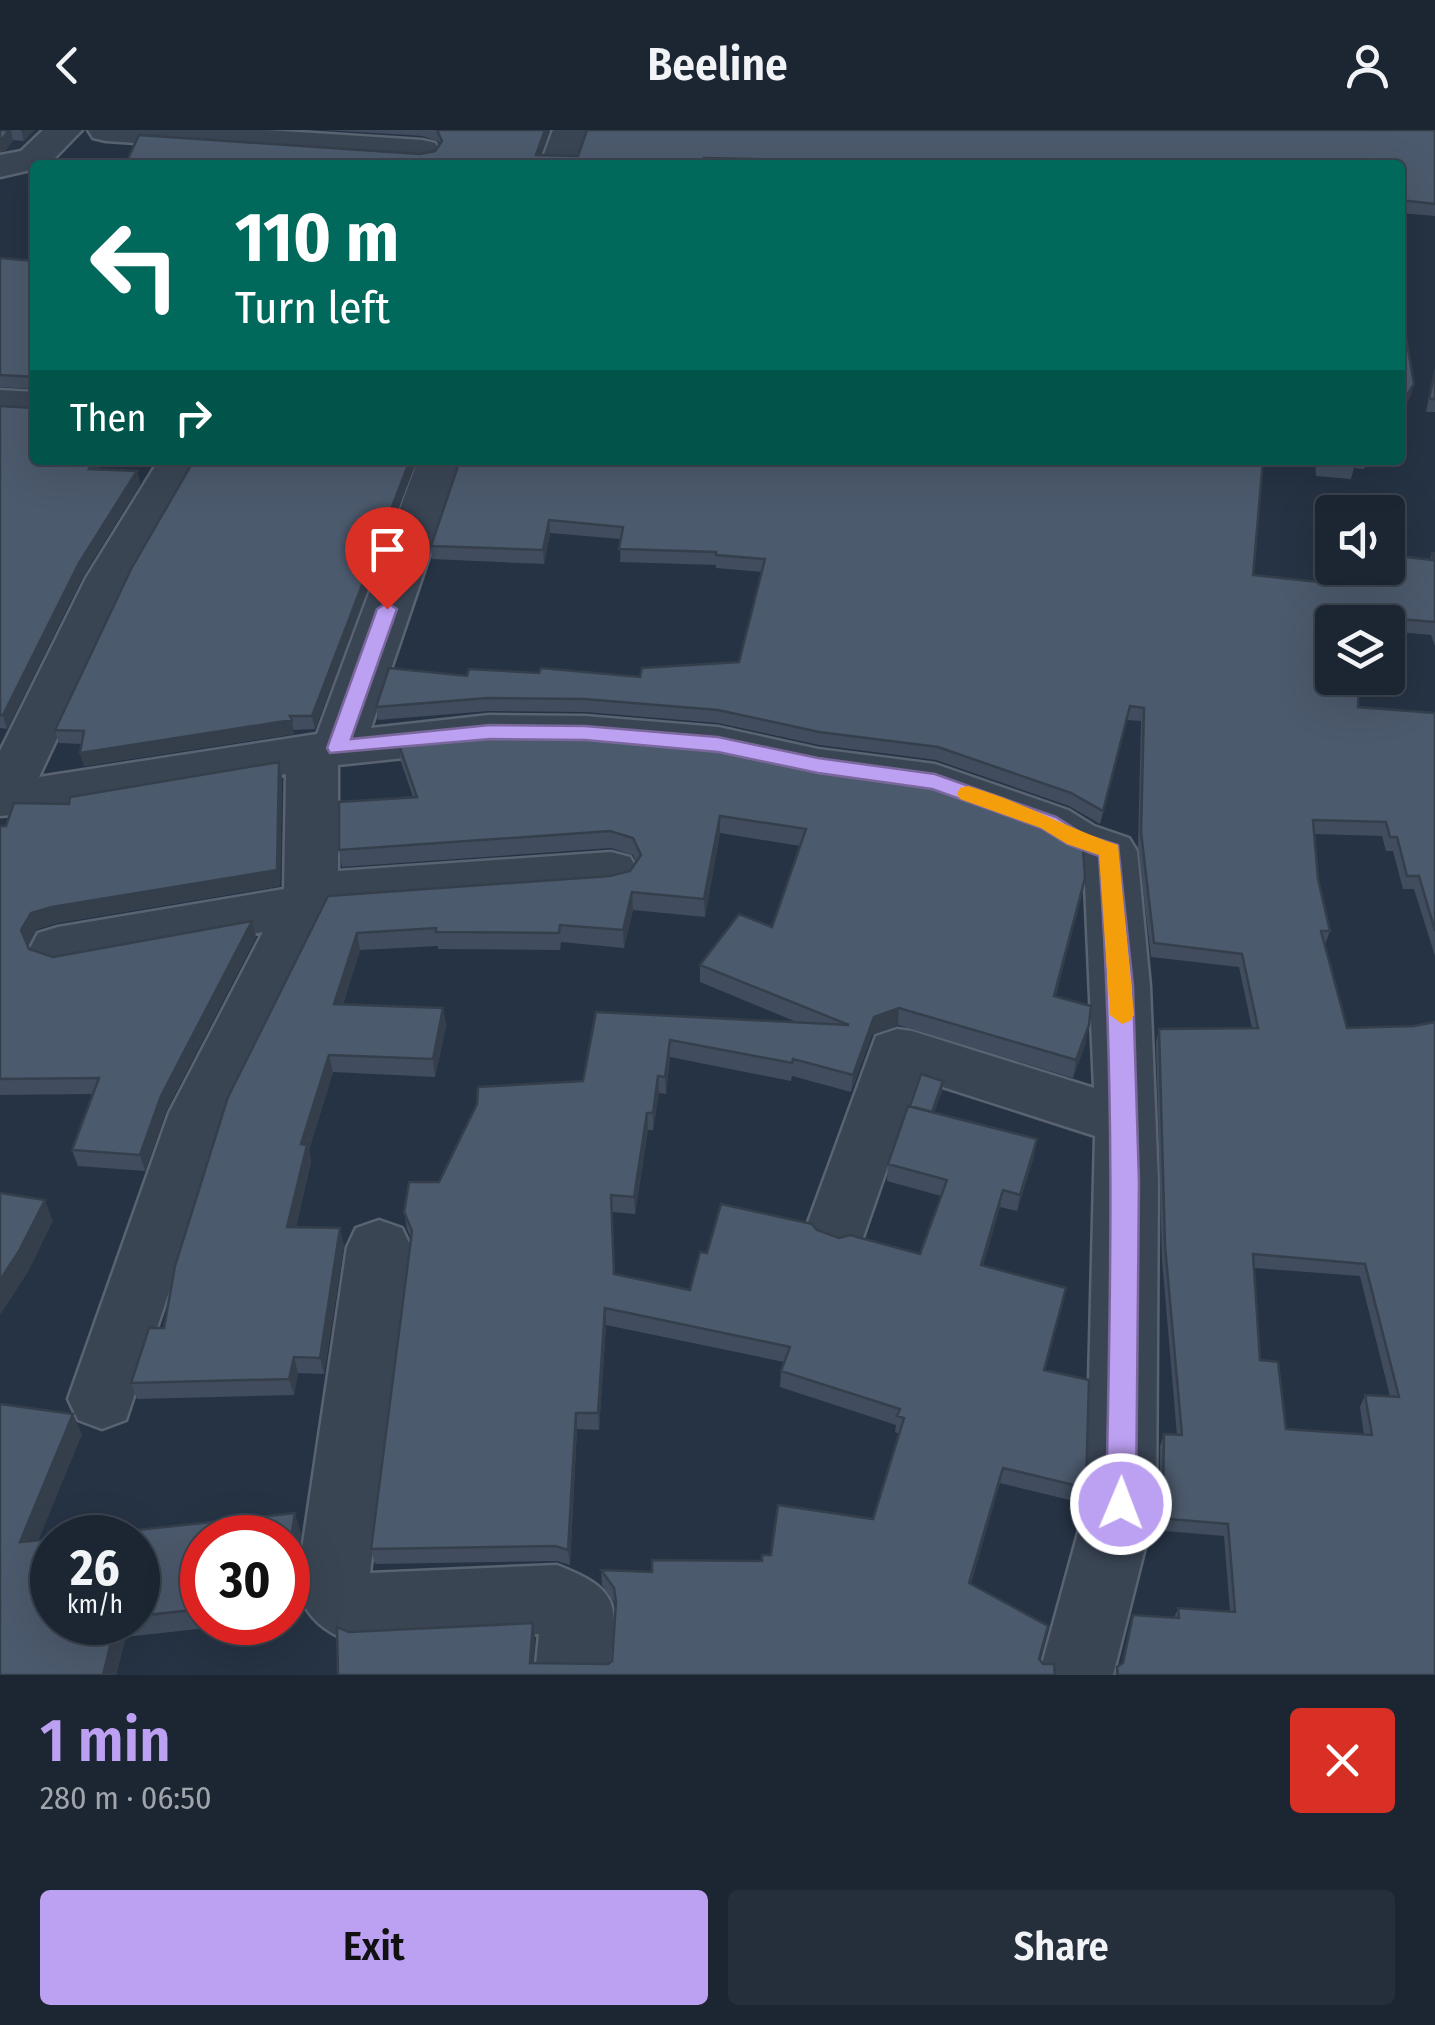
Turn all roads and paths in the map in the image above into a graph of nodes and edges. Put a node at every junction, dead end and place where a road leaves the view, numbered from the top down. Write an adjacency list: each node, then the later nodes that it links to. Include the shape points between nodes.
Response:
1 (64, 130): 6 (street, via 32,159)
2 (106, 130): 4 (street)
3 (571, 130): 5 (street)
4 (422, 150)
5 (560, 160)
6 (0, 166)
7 (438, 465): 9 (street)
8 (172, 470): 10 (street, via 109,578)
9 (325, 750): 10 (street); 12 (street); 14 (street, via 490,732 718,744 935,782 1110,851)
10 (2, 798)
11 (611, 871): 12 (street)
12 (308, 898): 13 (street); 17 (street, via 199,1113)
13 (58, 948)
14 (1125, 1122): 15 (street, via 897,1052); 19 (street, via 1121,1504)
15 (839, 1225)
16 (380, 1247): 18 (street, via 332,1590 353,1608 557,1598 578,1611)
17 (102, 1399)
18 (572, 1675)
19 (1076, 1675)

